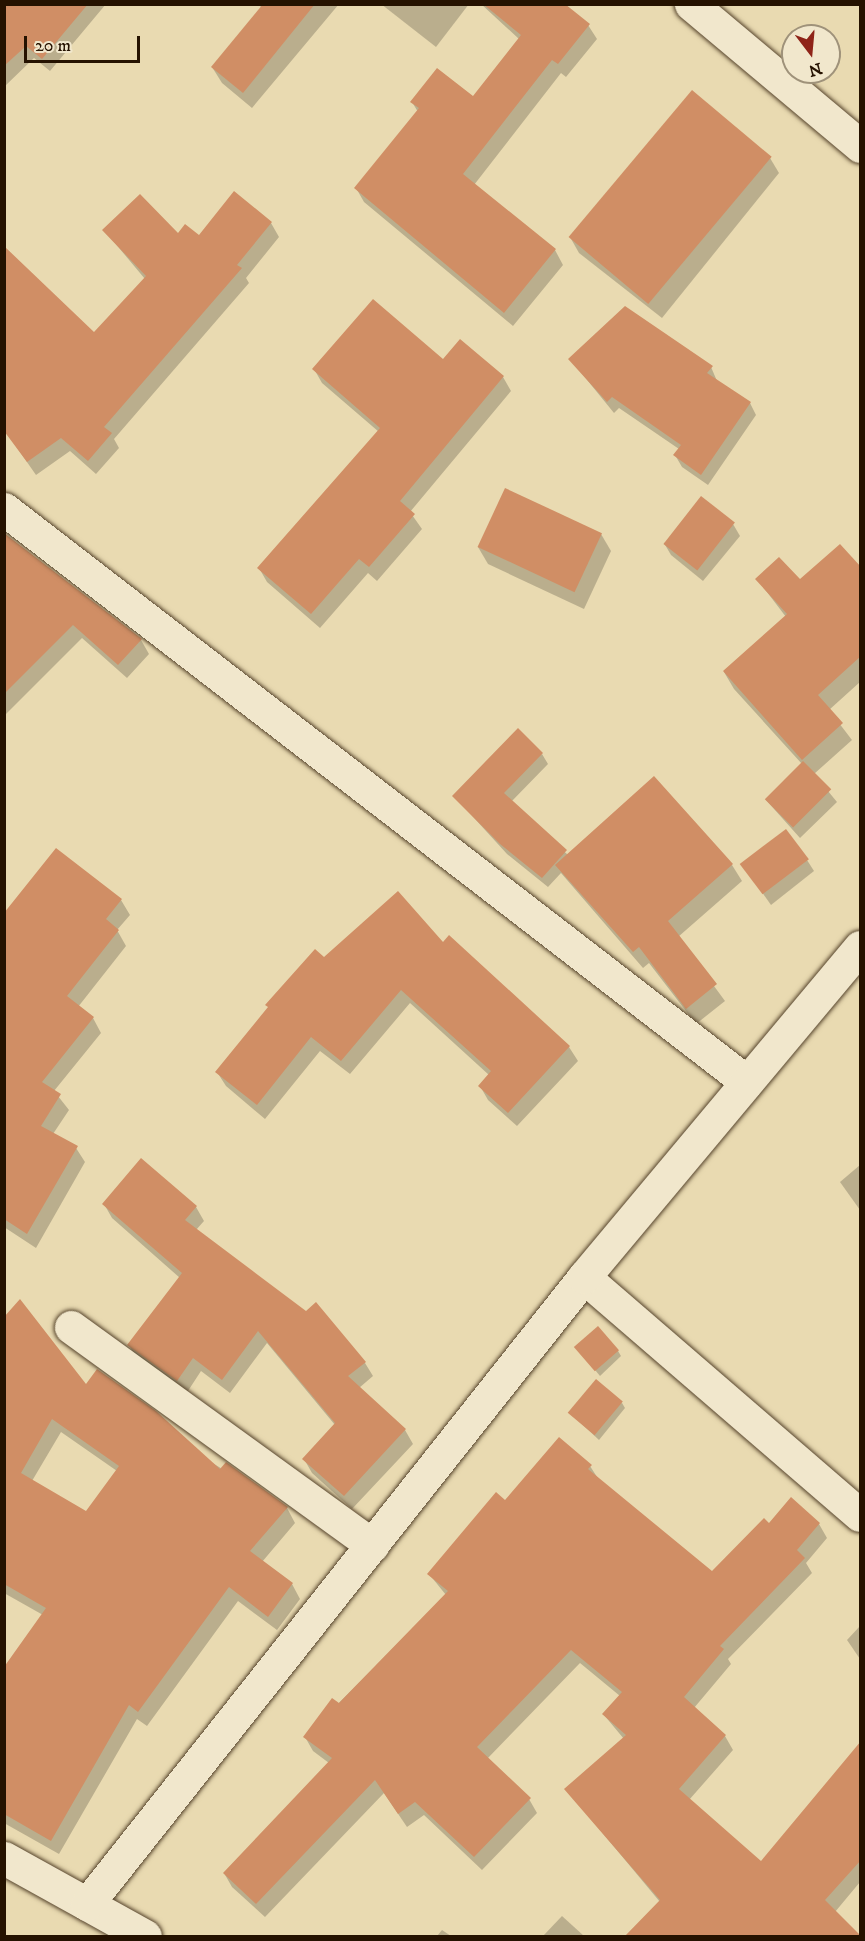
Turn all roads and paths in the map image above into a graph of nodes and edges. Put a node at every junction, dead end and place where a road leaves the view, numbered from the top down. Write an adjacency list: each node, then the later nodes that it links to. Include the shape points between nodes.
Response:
1 (691, 4): 2 (street)
2 (861, 146)
3 (4, 509): 5 (street)
4 (861, 947): 5 (street)
5 (747, 1082): 6 (street)
6 (584, 1277): 8 (street); 9 (street)
7 (71, 1327): 9 (street)
8 (861, 1515)
9 (372, 1545): 11 (street)
10 (4, 1858): 11 (street)
11 (87, 1904): 12 (street)
12 (145, 1936)

